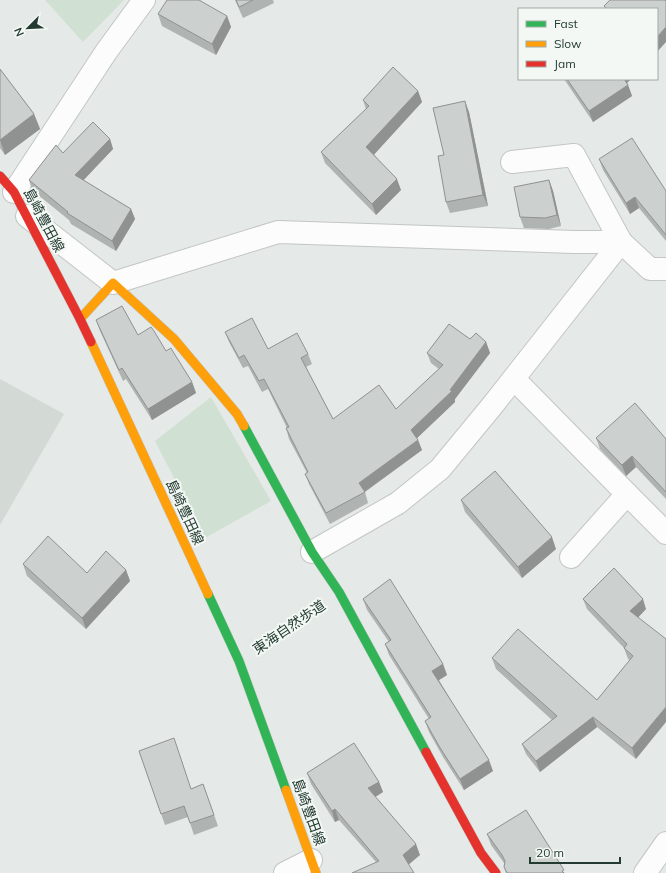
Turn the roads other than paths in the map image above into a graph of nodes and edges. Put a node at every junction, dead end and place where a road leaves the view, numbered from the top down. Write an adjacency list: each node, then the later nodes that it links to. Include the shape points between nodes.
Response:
1 (144, 0): 4 (street, via 106,52)
2 (512, 162): 6 (street, via 574,155)
3 (0, 176): 4 (main road, 島崎豊田線)
4 (14, 192): 5 (main road, 島崎豊田線)
5 (27, 216): 8 (street); 9 (main road, 島崎豊田線)
6 (621, 242): 7 (street, via 650,269); 8 (street, via 278,232); 10 (street)
7 (666, 269)
8 (114, 283): 9 (main road); 13 (main road, via 174,339 237,414)
9 (80, 319): 16 (main road, 島崎豊田線, via 239,661)
10 (514, 379): 11 (street); 13 (street, via 440,469 398,503)
11 (626, 494): 12 (street); 14 (street)
12 (666, 533)
13 (312, 552): 18 (main road, via 339,592 481,853)
14 (571, 557)
15 (666, 843): 19 (street)
16 (313, 866): 17 (street)
17 (285, 873)
18 (496, 873)
19 (645, 873)

